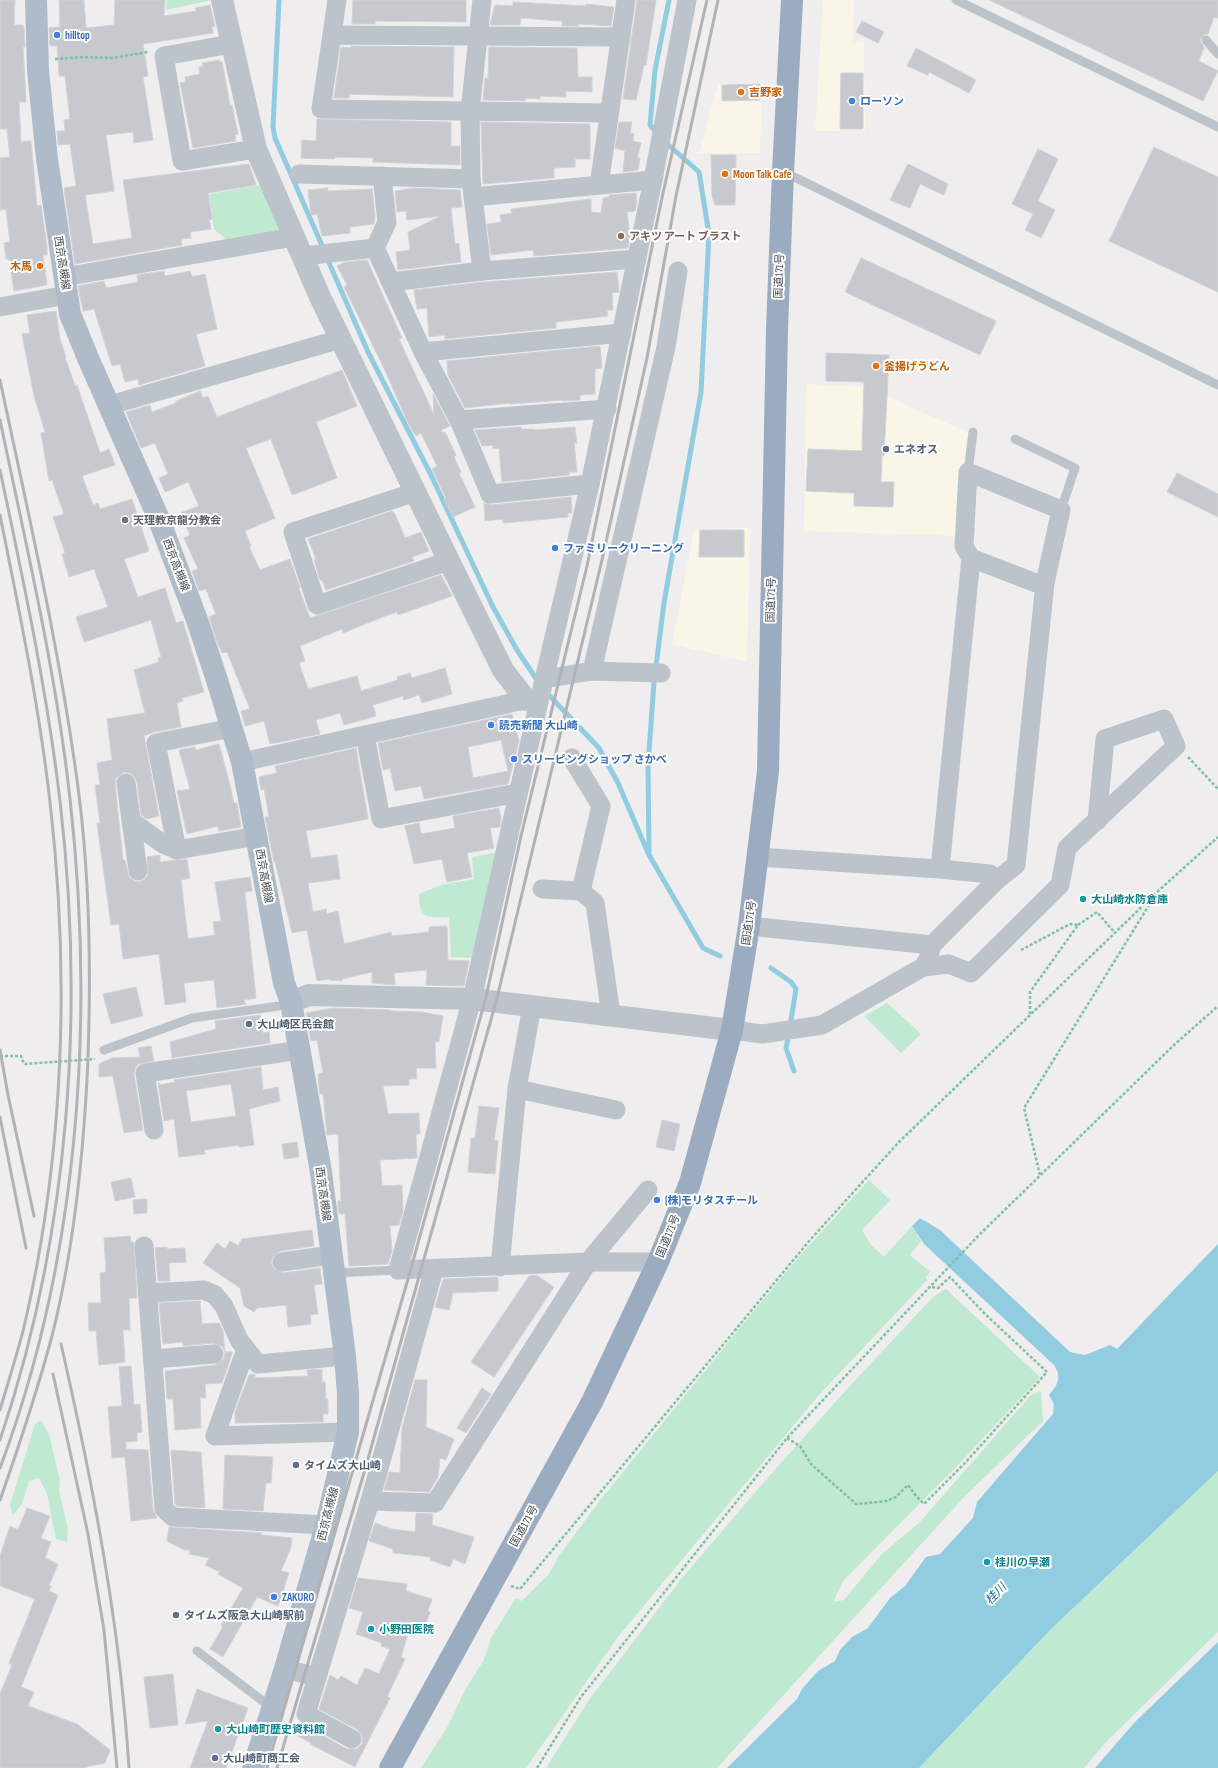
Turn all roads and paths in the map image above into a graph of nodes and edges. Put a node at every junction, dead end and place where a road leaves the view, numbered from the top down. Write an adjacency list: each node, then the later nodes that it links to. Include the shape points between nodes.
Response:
1 (36, 0): 16 (main road, 西京高槻線)
2 (222, 0): 13 (street)
3 (337, 0): 9 (street)
4 (482, 0): 10 (street)
5 (626, 0): 11 (street)
6 (687, 0): 24 (street)
7 (792, 0): 21 (highway, 国道171号)
8 (956, 0): 19 (lane)
9 (332, 35): 10 (street); 17 (street, via 321,109)
10 (478, 36): 11 (street); 17 (street)
11 (620, 37): 18 (street)
12 (1206, 40): 14 (lane)
13 (231, 44): 15 (street); 20 (street)
14 (1218, 54)
15 (164, 56): 16 (path, via 152,52 112,58); 20 (street, via 182,161)
16 (37, 60): 33 (main road, 西京高槻線, via 47,159)
17 (470, 112): 18 (street); 26 (street)
18 (609, 113): 25 (street)
19 (1218, 126)
20 (256, 149): 28 (street)
21 (782, 172): 38 (lane); 67 (highway, 国道171号, via 776,330 768,771)
22 (299, 174): 23 (street)
23 (382, 176): 26 (street); 27 (street, via 387,222)
24 (653, 180): 25 (street); 29 (street)
25 (598, 186): 26 (street)
26 (473, 188): 30 (street)
27 (375, 248): 28 (street); 32 (street)
28 (311, 250): 33 (street); 36 (street)
29 (637, 259): 30 (street); 35 (street)
30 (482, 271): 32 (street)
31 (678, 271): 51 (street, via 666,347)
32 (391, 282): 37 (street)
33 (65, 286): 34 (street); 39 (main road, 西京高槻線, via 76,331)
34 (0, 307)
35 (622, 333): 37 (street); 40 (street)
36 (341, 339): 39 (street); 46 (street)
37 (423, 352): 41 (street)
38 (1218, 385)
39 (110, 405): 54 (main road, 西京高槻線, via 192,605)
40 (607, 409): 41 (street); 45 (street)
41 (458, 420): 45 (street, via 490,494)
42 (973, 432): 44 (lane)
43 (1015, 439): 47 (lane, via 1075,468)
44 (968, 472): 47 (street); 48 (street, via 964,546)
45 (590, 484): 53 (street)
46 (416, 492): 49 (street); 49 (street, via 293,532 317,605)
47 (1061, 510): 50 (street)
48 (971, 558): 50 (street, via 1036,583); 68 (street)
49 (449, 561): 53 (street, via 503,670)
50 (1045, 583): 70 (street, via 1016,865)
51 (592, 672): 52 (street); 53 (street)
52 (661, 673)
53 (536, 692): 55 (street); 61 (street)
54 (232, 728): 57 (main road, 西京高槻線); 66 (street, via 156,743)
55 (365, 735): 57 (street); 61 (street, via 381,819)
56 (572, 758): 72 (street, via 601,806)
57 (242, 762): 64 (main road, 西京高槻線)
58 (1201, 771): 60 (path)
59 (126, 783): 62 (street)
60 (1218, 789)
61 (518, 793): 80 (street)
62 (131, 821): 66 (street, via 163,844); 69 (street)
63 (1096, 821): 63 (street, via 1176,746 1164,718 1105,739); 79 (street, via 1067,848 1060,885 971,973 949,964)
64 (257, 836): 66 (street); 81 (main road, 西京高槻線, via 284,982)
65 (1218, 837): 73 (path)
66 (178, 850)
67 (758, 857): 68 (street); 75 (highway, 国道171号)
68 (940, 869): 70 (street, via 990,874)
69 (138, 871)
70 (998, 880): 77 (street)
71 (542, 889): 72 (street)
72 (581, 891): 85 (street, via 595,903)
73 (1156, 893): 76 (path); 94 (path, via 1024,1108)
74 (1078, 925): 76 (path, via 1097,912); 78 (path, via 1070,924); 84 (path, via 1030,992)
75 (749, 926): 77 (street); 86 (highway, 国道171号)
76 (1115, 932): 84 (path)
77 (932, 945): 79 (street)
78 (1017, 952)
79 (923, 967): 86 (street, via 822,1025 762,1034)
80 (472, 999): 81 (street, via 309,995); 82 (street); 103 (street)
81 (291, 1002): 87 (lane, via 279,1006 192,1018); 88 (main road, 西京高槻線)
82 (532, 1006): 85 (street); 91 (street)
83 (1218, 1006): 94 (path, via 1175,1044)
84 (1030, 1015): 114 (path, via 899,1142 810,1240 520,1589)
85 (611, 1016): 86 (street)
86 (732, 1030): 99 (highway, 国道171号, via 690,1183)
87 (104, 1050)
88 (300, 1050): 93 (street, via 145,1073); 100 (main road, 西京高槻線, via 321,1172)
89 (0, 1056): 90 (path, via 21,1056 24,1064)
90 (88, 1060)
91 (517, 1089): 92 (street); 101 (street)
92 (616, 1110)
93 (154, 1130)
94 (1040, 1176): 104 (path, via 978,1236)
95 (648, 1190): 98 (street)
96 (144, 1246): 105 (street)
97 (282, 1262): 100 (street)
98 (588, 1262): 99 (street); 101 (street); 112 (street, via 436,1503)
99 (658, 1262): 114 (highway, 国道171号, via 592,1402)
100 (332, 1264): 103 (lane); 108 (main road, 西京高槻線)
101 (500, 1267): 102 (street)
102 (434, 1269): 103 (street); 112 (street)
103 (398, 1270)
104 (930, 1288): 111 (path); 111 (path, via 938,1288 950,1277 1047,1372 964,1464 924,1504 908,1485 896,1497 887,1501 856,1504 811,1464 800,1446)
105 (148, 1293): 106 (street, via 204,1290 215,1295 224,1306 236,1334); 109 (street)
106 (246, 1349): 108 (street, via 258,1364); 110 (street, via 215,1436)
107 (214, 1354): 109 (street)
108 (345, 1356): 110 (main road, 西京高槻線)
109 (153, 1359): 113 (street, via 164,1509 167,1513 173,1517)
110 (348, 1432): 113 (main road, 西京高槻線)
111 (786, 1438): 123 (path, via 581,1697)
112 (370, 1501): 117 (street)
113 (326, 1525): 116 (main road, 西京高槻線)
114 (494, 1581): 122 (highway, 国道171号)
115 (197, 1651): 118 (lane)
116 (284, 1669): 117 (street); 118 (main road, 西京高槻線)
117 (317, 1677): 119 (street, via 306,1714)
118 (273, 1708): 121 (main road, 西京高槻線)
119 (352, 1739)
120 (230, 1755): 121 (path)
121 (245, 1763)
122 (390, 1768)
123 (536, 1768)

